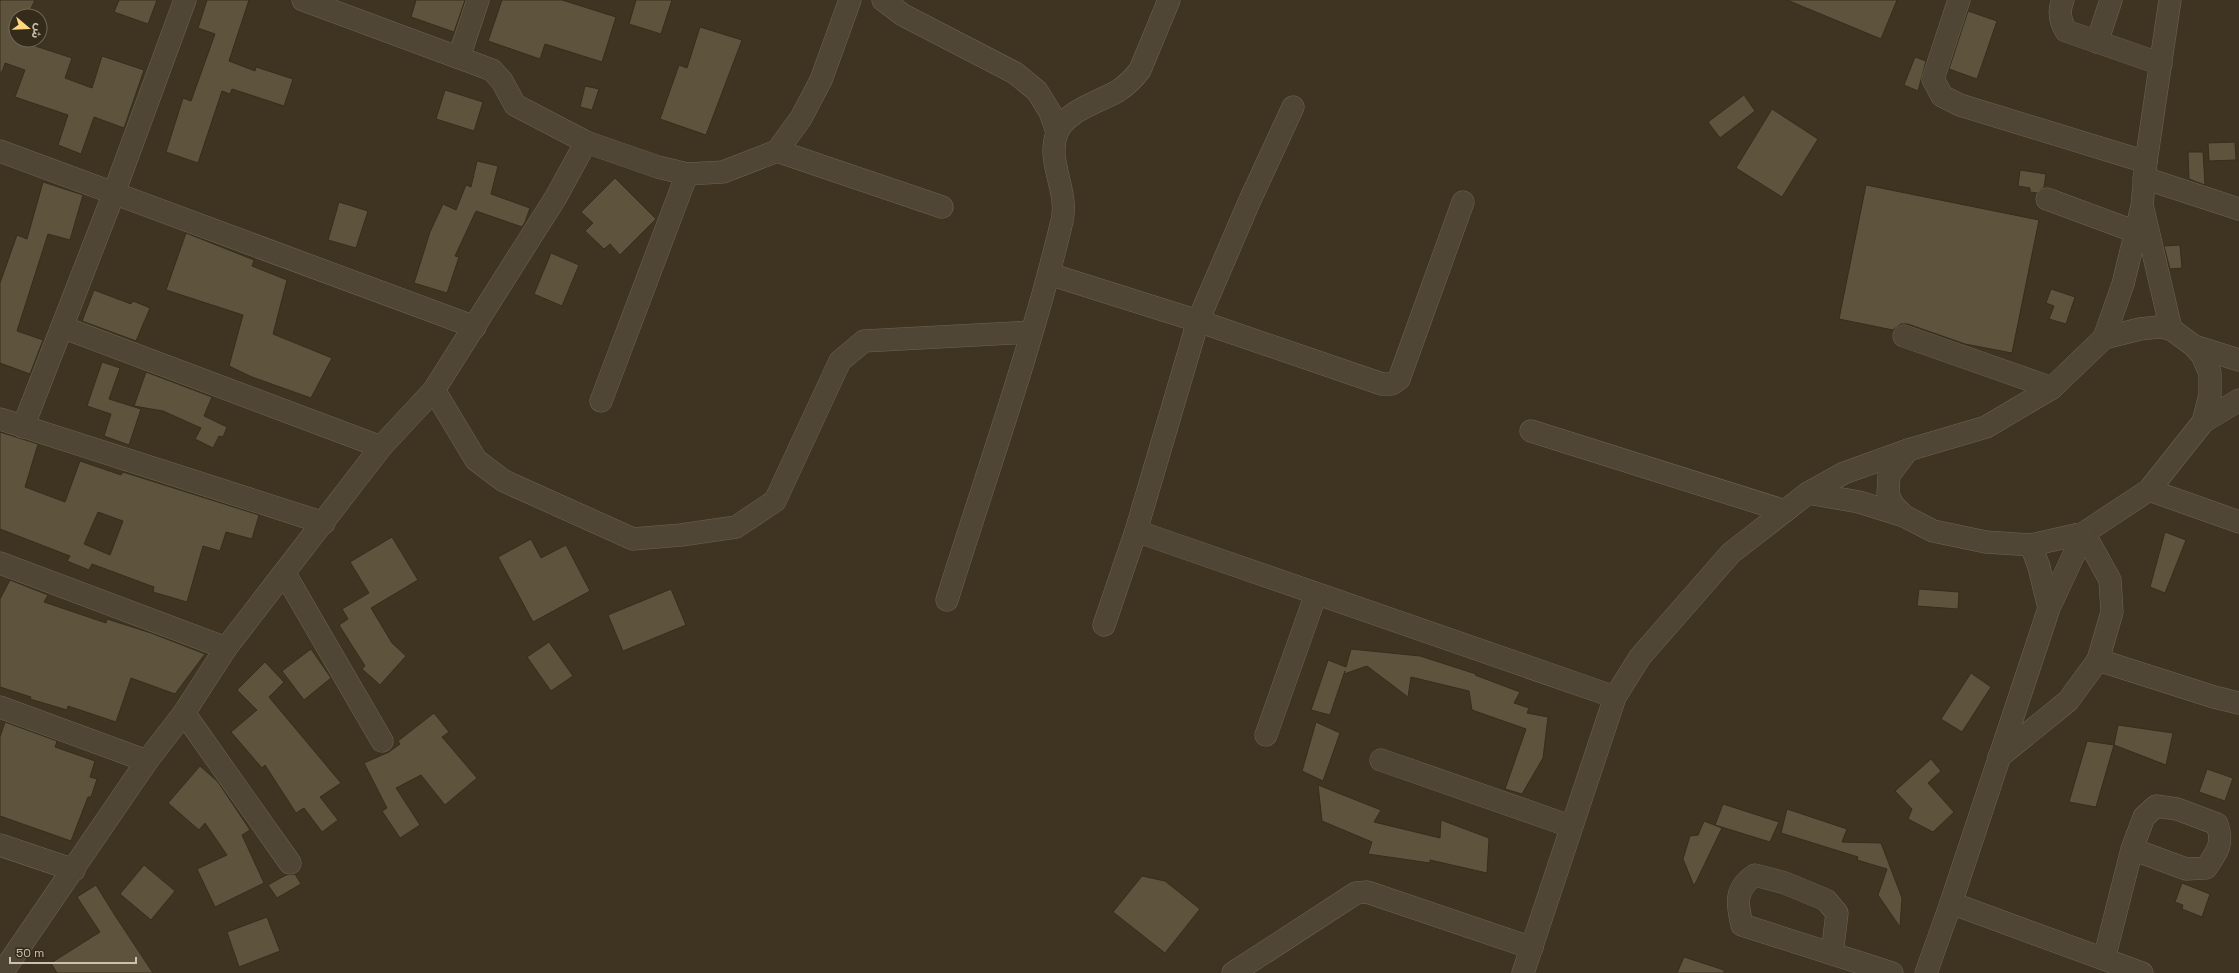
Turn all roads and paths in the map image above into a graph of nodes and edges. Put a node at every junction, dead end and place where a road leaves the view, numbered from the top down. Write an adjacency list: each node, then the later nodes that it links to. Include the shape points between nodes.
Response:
1 (185, 0): 21 (street)
2 (303, 0): 12 (street)
3 (478, 0): 12 (street)
4 (850, 0): 18 (street, via 821,80 801,118)
5 (883, 0): 15 (street, via 904,15 1015,73 1037,91 1050,112)
6 (1169, 0): 15 (street, via 1140,70 1133,79 1118,91 1085,107 1064,123)
7 (1959, 0): 19 (street, via 1933,79 1942,96 1960,105)
8 (2063, 0): 11 (street, via 2060,6 2060,21 2066,31)
9 (2112, 0): 11 (street)
10 (2170, 0): 13 (street)
11 (2097, 42): 13 (street)
12 (459, 57): 16 (street, via 492,70 502,81 515,105)
13 (2161, 64): 19 (street)
14 (1293, 108): 29 (street)
15 (1057, 132): 28 (street, via 1053,153 1064,198)
16 (586, 142): 20 (street, via 658,167); 31 (street, via 556,197)
17 (0, 151): 21 (street)
18 (777, 151): 20 (street, via 723,172); 25 (street)
19 (2145, 170): 24 (street); 26 (street)
20 (687, 174): 41 (street)
21 (114, 193): 30 (street); 31 (street)
22 (2047, 199): 27 (street)
23 (1463, 202): 29 (street, via 1399,379 1392,384 1382,384)
24 (2142, 206): 27 (street); 32 (street)
25 (942, 207)
26 (2239, 209)
27 (2136, 232): 35 (street, via 2123,284)
28 (1049, 274): 29 (street); 33 (street)
29 (1198, 321): 54 (street)
30 (62, 327): 44 (street); 46 (street)
31 (475, 327): 39 (street)
32 (2172, 330): 35 (street, via 2158,327 2140,329); 36 (street)
33 (1031, 332): 39 (street, via 864,341 840,362 775,502 736,528 681,535 633,539 504,481 476,460); 60 (street)
34 (1904, 336): 38 (street)
35 (2104, 338): 38 (street)
36 (2194, 346): 37 (street); 43 (street, via 2202,355 2210,373 2210,395)
37 (2239, 360)
38 (2052, 388): 47 (street, via 1986,427)
39 (434, 390): 46 (street)
40 (2239, 400): 43 (street)
41 (601, 401)
42 (0, 418): 44 (street)
43 (2203, 422): 48 (street)
44 (23, 426): 53 (street)
45 (1530, 431): 50 (street)
46 (381, 448): 53 (street)
47 (1908, 450): 49 (street, via 1844,473); 51 (street, via 1889,475 1888,494 1893,505)
48 (2149, 490): 52 (street); 55 (street)
49 (1808, 493): 50 (street); 51 (street, via 1859,502)
50 (1785, 511): 65 (street, via 1731,553 1640,657)
51 (1904, 516): 56 (street, via 1933,531 1945,534 1986,542)
52 (2239, 522)
53 (324, 523): 58 (street)
54 (1136, 531): 59 (street); 62 (street)
55 (2084, 533): 56 (street); 61 (street); 64 (street, via 2110,580 2112,612)
56 (2031, 545): 61 (street)
57 (0, 563): 63 (street)
58 (285, 574): 63 (street); 70 (street)
59 (1316, 594): 65 (street); 69 (street)
60 (947, 600)
61 (2049, 608): 71 (street)
62 (1104, 625)
63 (226, 648): 68 (street)
64 (2098, 660): 66 (street); 71 (street, via 2068,701)
65 (1615, 697): 74 (street)
66 (2239, 703)
67 (0, 707): 73 (street)
68 (184, 713): 73 (street); 77 (street)
69 (1266, 735)
70 (382, 741)
71 (1999, 757): 79 (street)
72 (1381, 760): 74 (street)
73 (147, 761): 78 (street)
74 (1570, 826): 80 (street)
75 (0, 845): 78 (street)
76 (2132, 849): 82 (street)
77 (290, 863)
78 (74, 870): 83 (street)
79 (1951, 903): 82 (street); 87 (street)
80 (1532, 948): 84 (street, via 1367,892 1356,894); 85 (street)
81 (1832, 954): 81 (street, via 1837,913 1826,900 1755,875 1744,882 1737,904 1742,925); 86 (street)
82 (2104, 959): 88 (street)
83 (2, 973)
84 (1233, 973)
85 (1523, 973)
86 (1892, 973)
87 (1926, 973)
88 (2142, 973)

